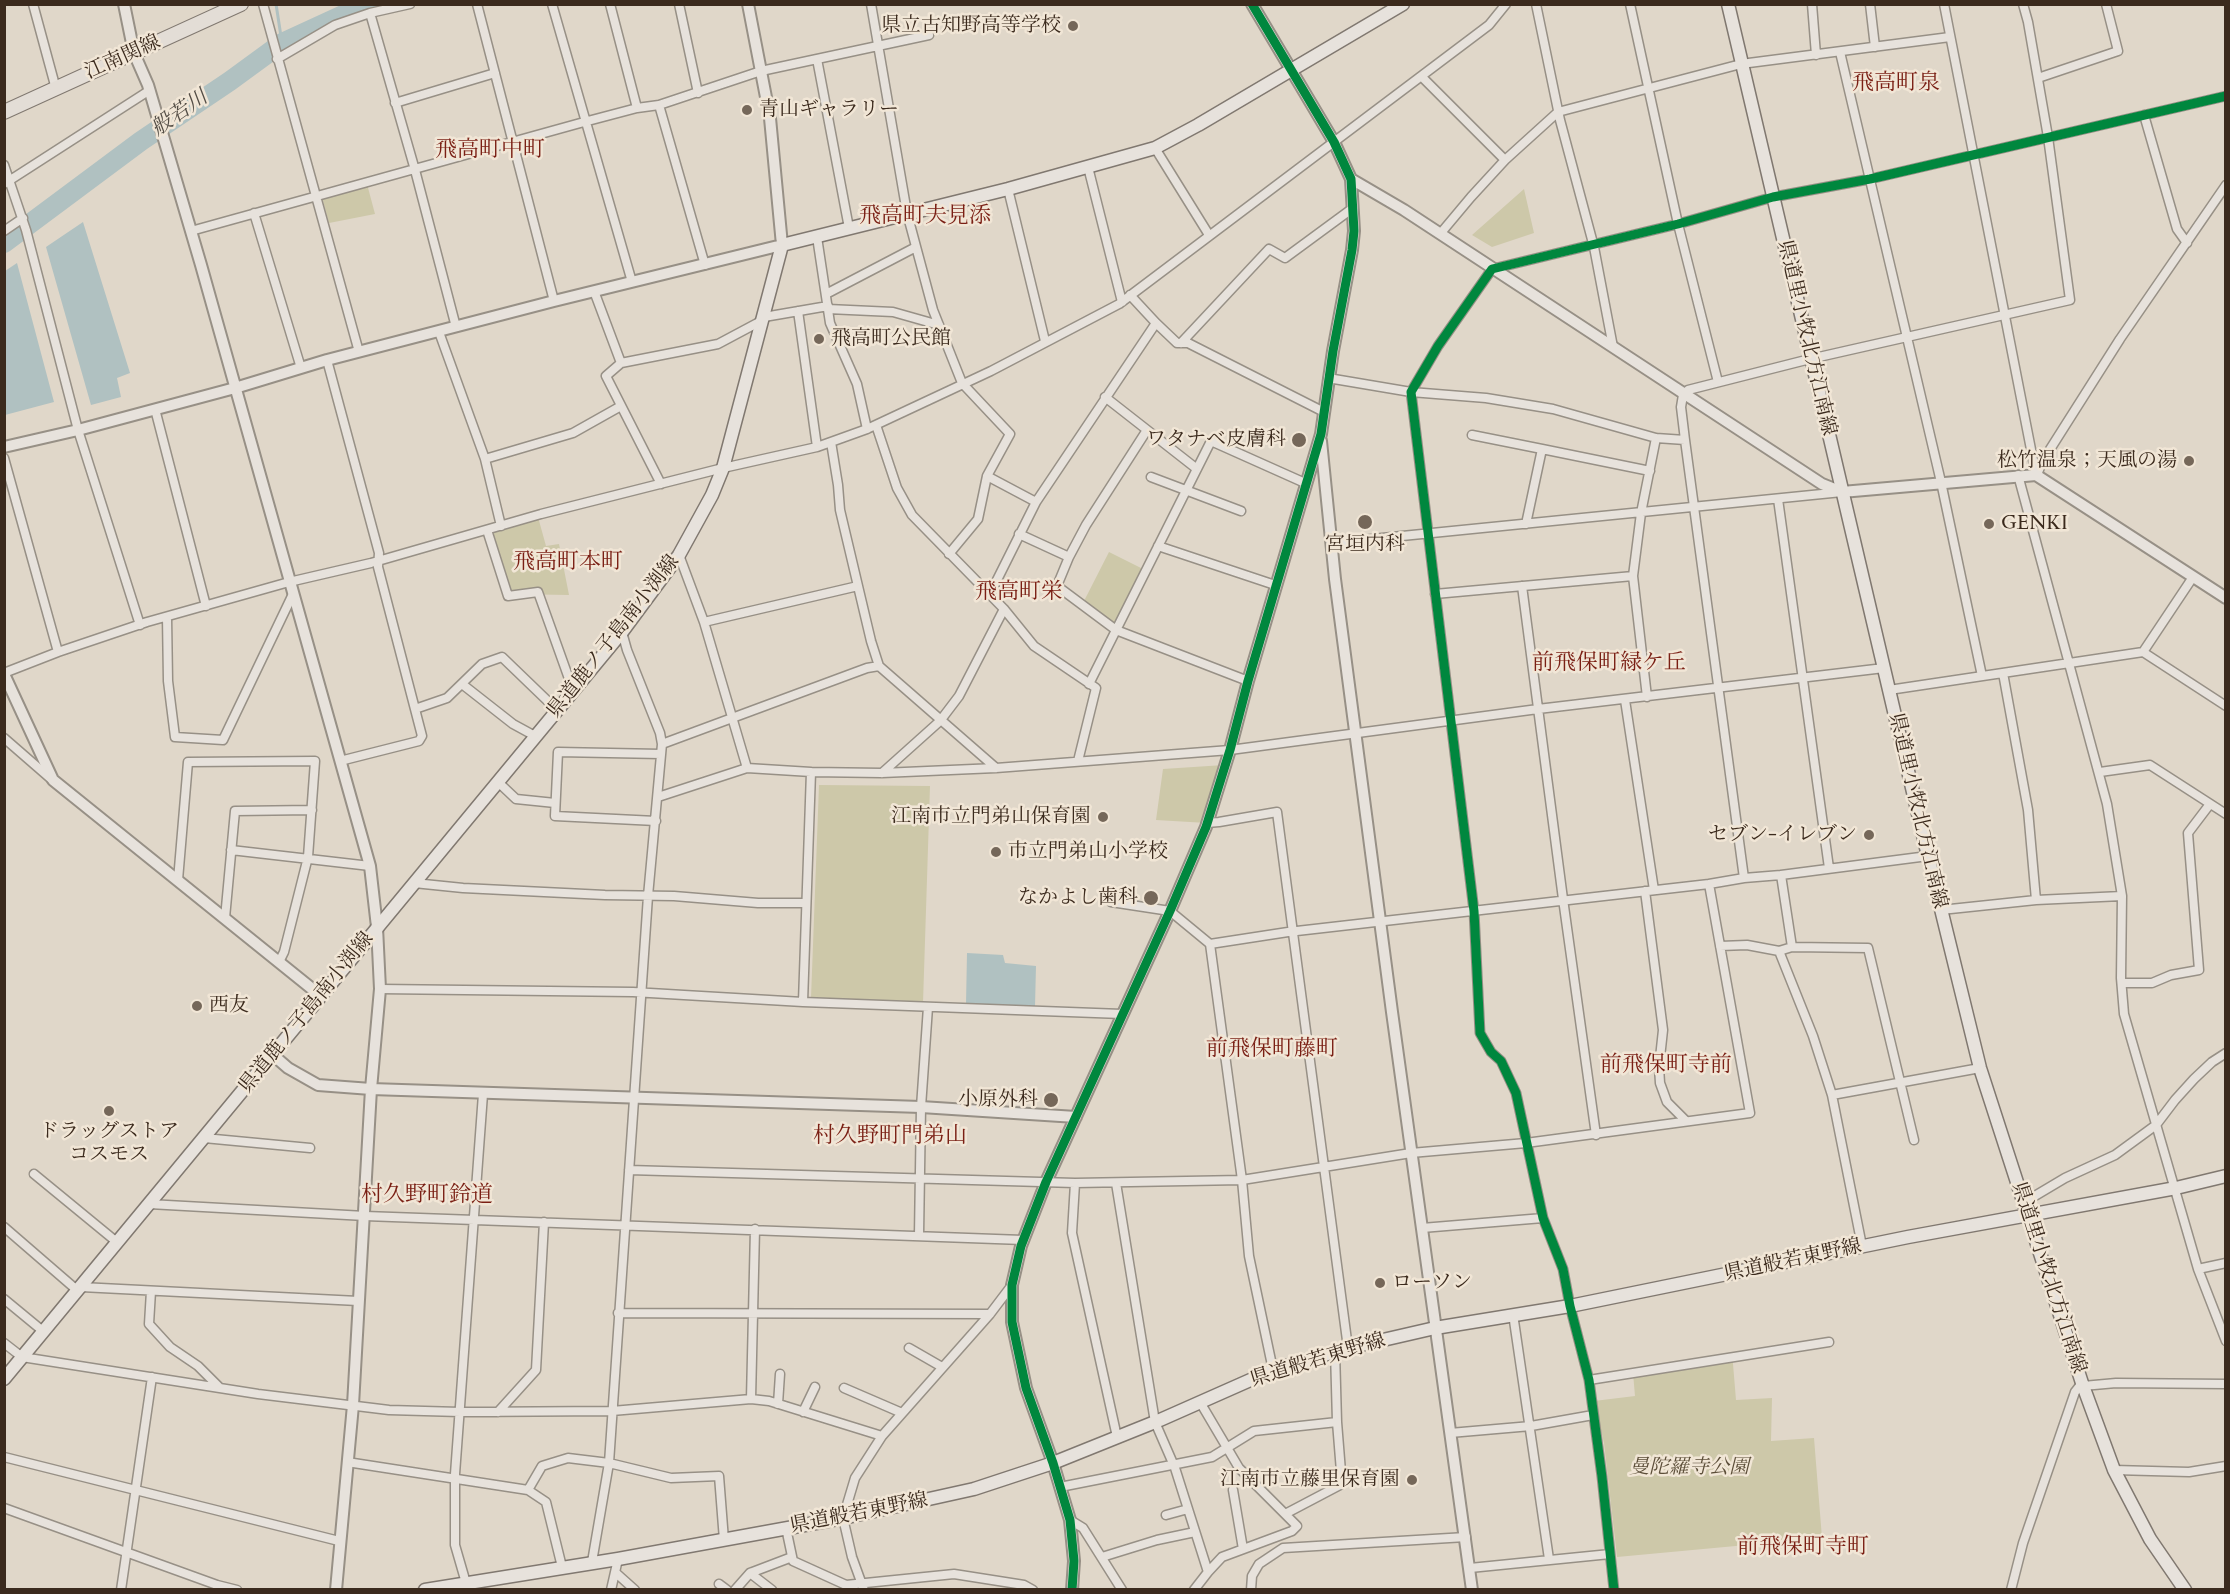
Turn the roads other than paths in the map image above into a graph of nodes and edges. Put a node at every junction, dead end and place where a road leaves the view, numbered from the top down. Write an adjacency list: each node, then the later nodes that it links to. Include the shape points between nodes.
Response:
1 (33, 4): 40 (street)
2 (124, 4): 29 (street)
3 (241, 4): 29 (main road, 江南関線)
4 (263, 4): 31 (street)
5 (410, 4): 23 (street)
6 (477, 4): 36 (street)
7 (552, 4): 50 (street)
8 (610, 4): 46 (street)
9 (679, 4): 42 (street)
10 (872, 4): 26 (street)
11 (1403, 4): 34 (main road)
12 (1506, 4): 37 (street, via 1489,25)
13 (1536, 4): 48 (street)
14 (1630, 4): 39 (street)
15 (1728, 4): 33 (main road, 県道里小牧北方江南線)
16 (1812, 4): 30 (street)
17 (1870, 4): 27 (street)
18 (1944, 4): 25 (street)
19 (2023, 4): 38 (street)
20 (2106, 4): 38 (street, via 2118,51)
21 (1256, 6): 34 (street)
22 (751, 7): 35 (street)
23 (370, 13): 31 (street, via 335,25); 44 (street)
24 (929, 35): 26 (street)
25 (1950, 37): 27 (street); 55 (street)
26 (878, 45): 32 (street); 69 (street)
27 (1875, 48): 28 (street)
28 (1840, 52): 30 (street); 61 (street)
29 (134, 53): 40 (main road, 江南関線); 41 (street)
30 (1816, 55): 33 (street)
31 (277, 59): 65 (street)
32 (817, 59): 35 (street); 72 (street)
33 (1741, 64): 39 (street); 66 (main road, 県道里小牧北方江南線)
34 (1291, 70): 53 (street); 54 (main road)
35 (761, 71): 42 (street); 80 (street, via 770,118)
36 (495, 73): 44 (street); 52 (street)
37 (1422, 77): 53 (street); 56 (street)
38 (2038, 78): 51 (street)
39 (1649, 87): 48 (street); 71 (street)
40 (56, 89): 47 (main road, 江南関線)
41 (150, 90): 62 (street); 74 (street)
42 (698, 93): 45 (street)
43 (2226, 96): 49 (street)
44 (395, 103): 59 (street)
45 (659, 105): 46 (street); 82 (street)
46 (638, 108): 50 (street)
47 (4, 112)
48 (1558, 112): 56 (street); 79 (street)
49 (2144, 115): 51 (street); 78 (street, via 2177,230)
50 (584, 122): 52 (street); 84 (street)
51 (2048, 137): 55 (street); 92 (street, via 2070,300)
52 (513, 142): 59 (street); 88 (street)
53 (1334, 142): 60 (street); 76 (street)
54 (1155, 148): 58 (main road); 76 (street)
55 (1975, 154): 61 (street); 92 (street)
56 (1505, 160): 75 (street)
57 (4, 165): 62 (street)
58 (1088, 167): 64 (main road); 89 (street)
59 (415, 170): 65 (street); 96 (street)
60 (1352, 179): 67 (street); 75 (street)
61 (1870, 179): 66 (street); 98 (street)
62 (7, 182): 70 (street)
63 (2226, 185): 78 (street)
64 (1008, 189): 69 (main road); 99 (street)
65 (315, 196): 68 (street); 102 (street)
66 (1773, 197): 71 (street); 103 (main road, 県道里小牧北方江南線)
67 (1353, 208): 100 (street, via 1285,258 1269,249); 107 (street, via 1352,250)
68 (254, 213): 74 (street); 106 (street)
69 (907, 213): 72 (main road); 81 (street)
70 (22, 218): 73 (street); 118 (street)
71 (1678, 224): 79 (street); 108 (street)
72 (849, 228): 77 (main road)
73 (4, 231)
74 (191, 231): 110 (street)
75 (1440, 234): 83 (street)
76 (1209, 235): 87 (street)
77 (817, 237): 80 (main road); 86 (street)
78 (2187, 243): 134 (street, via 2120,339)
79 (1593, 244): 83 (street); 101 (street)
80 (782, 245): 82 (street); 93 (main road, 県道鹿ノ子島南小渕線)
81 (916, 248): 86 (street); 95 (street)
82 (705, 265): 84 (street)
83 (1492, 269): 101 (street); 111 (street)
84 (632, 282): 85 (street)
85 (594, 291): 88 (street); 105 (street)
86 (826, 294): 90 (street)
87 (1130, 295): 89 (street); 94 (street)
88 (554, 301): 96 (street)
89 (1122, 302): 99 (street)
90 (828, 308): 91 (street); 95 (street, via 893,312); 117 (street, via 830,323)
91 (798, 311): 93 (street); 126 (street)
92 (2006, 316): 98 (street); 134 (street)
93 (764, 318): 105 (street, via 718,344); 130 (main road, 県道鹿ノ子島南小渕線)
94 (1156, 323): 100 (street); 113 (street)
95 (939, 325): 109 (street)
96 (456, 327): 97 (street)
97 (439, 332): 102 (street); 129 (street)
98 (1906, 338): 103 (street); 137 (street)
99 (1046, 341): 109 (street)
100 (1181, 343): 116 (street, via 1188,343)
101 (1613, 347): 112 (street)
102 (359, 352): 104 (street)
103 (1810, 359): 108 (street); 141 (main road, 県道里小牧北方江南線)
104 (327, 360): 106 (street); 157 (street)
105 (621, 363): 114 (street, via 606,375)
106 (301, 368): 110 (street)
107 (1328, 378): 111 (street); 116 (street)
108 (1718, 382): 112 (street)
109 (962, 383): 117 (street); 135 (street, via 1010,434)
110 (235, 388): 115 (street); 160 (street)
111 (1411, 392): 122 (street, via 1553,409); 151 (street)
112 (1683, 395): 123 (street); 141 (street, via 1822,484)
113 (1105, 397): 119 (street); 143 (street)
114 (621, 405): 129 (street, via 573,433); 139 (street)
115 (156, 409): 118 (street); 168 (street)
116 (1324, 412): 120 (street)
117 (872, 427): 124 (street); 154 (street, via 912,515)
118 (78, 429): 125 (street); 172 (street)
119 (1147, 430): 131 (street); 156 (street)
120 (1321, 434): 138 (street); 152 (street)
121 (1472, 435): 127 (street)
122 (1656, 438): 123 (street); 132 (street)
123 (1685, 440): 144 (street)
124 (831, 442): 126 (street); 162 (street, via 840,510)
125 (4, 447)
126 (817, 447): 130 (street)
127 (1542, 449): 132 (street); 147 (street)
128 (4, 458): 175 (street)
129 (485, 459): 148 (street)
130 (723, 468): 139 (street); 155 (main road, 県道鹿ノ子島南小渕線)
131 (1197, 469): 138 (street, via 1211,441); 140 (street)
132 (1650, 471): 146 (street)
133 (2018, 475): 134 (street); 137 (street); 177 (street)
134 (2036, 475): 159 (street)
135 (987, 476): 143 (street); 154 (street, via 978,519)
136 (1151, 477): 140 (street)
137 (1941, 482): 141 (street); 182 (street)
138 (1305, 483): 161 (street)
139 (660, 484): 148 (street)
140 (1186, 490): 145 (street); 153 (street)
141 (1842, 492): 142 (street); 179 (main road, 県道里小牧北方江南線)
142 (1778, 499): 144 (street); 183 (street)
143 (1036, 502): 150 (street)
144 (1696, 508): 146 (street); 187 (street)
145 (1241, 511)
146 (1641, 513): 147 (street); 158 (street)
147 (1526, 525): 151 (street)
148 (501, 526): 149 (street)
149 (486, 530): 157 (street); 188 (street, via 508,596 538,592)
150 (1019, 534): 156 (street); 165 (street)
151 (1428, 534): 152 (street); 166 (street)
152 (1332, 543): 199 (street)
153 (1158, 546): 161 (street); 173 (street)
154 (949, 554): 165 (street)
155 (679, 555): 171 (street); 174 (main road, 県道鹿ノ子島南小渕線)
156 (1069, 557): 173 (street, via 1057,586)
157 (378, 560): 160 (street); 193 (street)
158 (1633, 576): 163 (street); 190 (street)
159 (2193, 577): 167 (street); 176 (street)
160 (289, 582): 164 (street); 168 (street)
161 (1275, 585): 184 (street)
162 (858, 586): 171 (street); 178 (street)
163 (1522, 586): 166 (street); 194 (street)
164 (293, 594): 170 (street, via 222,740 175,737 168,681); 207 (street)
165 (990, 594): 169 (street)
166 (1435, 594): 198 (street)
167 (2226, 598)
168 (206, 606): 170 (street)
169 (1004, 609): 186 (street, via 1034,646); 197 (street, via 959,696)
170 (167, 617): 172 (street)
171 (704, 622): 196 (street)
172 (140, 625): 175 (street)
173 (1116, 630): 184 (street); 186 (street)
174 (622, 632): 188 (main road, 県道鹿ノ子島南小渕線); 202 (street)
175 (58, 651): 181 (street)
176 (2143, 652): 177 (street); 192 (street)
177 (2070, 663): 180 (street); 212 (street)
178 (879, 666): 196 (street); 197 (street)
179 (1884, 668): 183 (street); 189 (main road, 県道里小牧北方江南線)
180 (2003, 673): 182 (street); 237 (street, via 2028,810)
181 (4, 674): 204 (street)
182 (1982, 676): 189 (street)
183 (1803, 677): 187 (street); 227 (street)
184 (1248, 681): 203 (street)
185 (462, 684): 193 (street, via 447,698); 195 (street, via 482,664 502,657); 200 (street)
186 (1089, 684): 208 (street, via 1096,688)
187 (1717, 688): 190 (street); 229 (street)
188 (573, 690): 195 (main road, 県道鹿ノ子島南小渕線)
189 (1889, 690): 224 (main road, 県道里小牧北方江南線)
190 (1647, 697): 191 (street)
191 (1625, 700): 194 (street); 233 (street)
192 (2226, 706)
193 (415, 709): 207 (street, via 422,736 419,741)
194 (1538, 709): 198 (street); 236 (street)
195 (557, 710): 200 (main road, 県道鹿ノ子島南小渕線)
196 (732, 718): 202 (street); 209 (street)
197 (940, 721): 210 (street); 213 (street)
198 (1450, 722): 199 (street); 242 (street)
199 (1356, 734): 203 (street); 244 (street)
200 (535, 736): 215 (main road, 県道鹿ノ子島南小渕線)
201 (4, 738): 205 (street)
202 (662, 744): 206 (street)
203 (1230, 750): 208 (street); 222 (street)
204 (41, 753): 205 (street); 214 (street)
205 (23, 754): 214 (street)
206 (661, 754): 216 (street); 217 (street, via 558,752)
207 (340, 761): 226 (street)
208 (1078, 762): 210 (street)
209 (747, 768): 211 (street); 216 (street)
210 (996, 768): 213 (street)
211 (811, 772): 213 (street); 239 (street)
212 (2100, 772): 218 (street, via 2150,765); 235 (street)
213 (882, 773)
214 (53, 780): 230 (street)
215 (498, 782): 217 (street, via 516,799); 231 (main road, 県道鹿ノ子島南小渕線)
216 (658, 797): 221 (street)
217 (555, 803): 221 (street, via 555,816)
218 (2210, 804): 220 (street); 252 (street, via 2188,833 2199,970 2152,983)
219 (312, 810): 223 (street, via 235,811); 225 (street); 230 (street, via 315,761 188,762)
220 (2226, 814)
221 (656, 820): 234 (street)
222 (1207, 823): 241 (street); 246 (street, via 1277,812)
223 (231, 850): 225 (street); 243 (street)
224 (1928, 856): 227 (street); 240 (main road, 県道里小牧北方江南線)
225 (307, 860): 226 (street); 251 (street)
226 (370, 866): 245 (street)
227 (1829, 868): 228 (street)
228 (1781, 875): 229 (street); 249 (street)
229 (1743, 878): 232 (street)
230 (178, 880): 243 (street)
231 (414, 883): 234 (street); 245 (main road, 県道鹿ノ子島南小渕線)
232 (1710, 884): 233 (street); 248 (street)
233 (1649, 890): 236 (street); 269 (street, via 1663,1030 1660,1083 1667,1102)
234 (648, 896): 239 (street); 254 (street)
235 (2122, 896): 237 (street); 252 (street)
236 (1563, 899): 242 (street); 271 (street)
237 (2036, 900): 240 (street)
238 (1111, 902): 241 (street)
239 (806, 903): 256 (street)
240 (1941, 910): 261 (main road, 県道里小牧北方江南線)
241 (1170, 911): 247 (street); 258 (street)
242 (1473, 911): 244 (street); 274 (street, via 1480,1033 1501,1061 1516,1092)
243 (225, 918): 251 (street)
244 (1381, 922): 246 (street); 276 (street)
245 (376, 927): 253 (street); 255 (main road, 県道鹿ノ子島南小渕線)
246 (1294, 931): 247 (street); 277 (street)
247 (1210, 944): 282 (street)
248 (1720, 946): 250 (street, via 1747,945); 269 (street, via 1750,1113)
249 (1792, 947): 250 (street); 262 (street, via 1868,948)
250 (1779, 951): 265 (street)
251 (279, 962): 255 (street)
252 (2122, 982): 270 (street, via 2124,1014)
253 (380, 989): 254 (street); 263 (street)
254 (642, 993): 256 (street); 266 (street)
255 (321, 996): 260 (main road, 県道鹿ノ子島南小渕線)
256 (803, 1002): 257 (street)
257 (928, 1007): 258 (street); 267 (street)
258 (1122, 1014): 268 (street)
259 (2226, 1053): 270 (street, via 2194,1079)
260 (273, 1055): 263 (street, via 318,1085); 272 (main road, 県道鹿ノ子島南小渕線)
261 (1980, 1068): 262 (street); 287 (main road, 県道里小牧北方江南線)
262 (1902, 1083): 265 (street); 273 (street)
263 (371, 1089): 264 (street); 289 (street)
264 (483, 1094): 266 (street); 292 (street)
265 (1832, 1095): 301 (street)
266 (635, 1098): 267 (street); 278 (street)
267 (921, 1107): 268 (street); 281 (street)
268 (1076, 1117): 283 (street)
269 (1686, 1121): 271 (street)
270 (2156, 1125): 286 (street); 287 (street, via 2115,1155)
271 (1596, 1135): 274 (street)
272 (204, 1138): 275 (street); 288 (main road, 県道鹿ノ子島南小渕線)
273 (1914, 1140)
274 (1526, 1143): 276 (street); 291 (street)
275 (310, 1148)
276 (1411, 1153): 277 (street); 296 (street)
277 (1323, 1167): 282 (street); 320 (street)
278 (628, 1170): 281 (street); 294 (street)
279 (34, 1174): 300 (street)
280 (2226, 1176): 286 (main road, 県道般若東野線)
281 (920, 1179): 283 (street); 298 (street)
282 (1242, 1179): 285 (street); 323 (street, via 1248,1256)
283 (1046, 1182): 284 (street); 299 (street)
284 (1075, 1183): 285 (street); 348 (street, via 1072,1233)
285 (1116, 1183): 343 (street)
286 (2176, 1188): 290 (main road, 県道般若東野線); 303 (street)
287 (2023, 1203): 290 (main road, 県道里小牧北方江南線)
288 (149, 1204): 289 (street); 300 (main road, 県道鹿ノ子島南小渕線)
289 (365, 1216): 292 (street); 308 (street)
290 (2028, 1216): 301 (main road, 県道般若東野線); 328 (main road, 県道里小牧北方江南線)
291 (1543, 1218): 296 (street); 309 (street, via 1563,1269)
292 (473, 1220): 293 (street); 338 (street)
293 (544, 1222): 294 (street); 339 (street, via 536,1370)
294 (624, 1224): 297 (street); 310 (street)
295 (4, 1227): 305 (street)
296 (1422, 1228): 314 (street)
297 (755, 1229): 298 (street); 313 (street)
298 (919, 1235): 299 (street)
299 (1023, 1240): 304 (street)
300 (118, 1242): 305 (main road, 県道鹿ノ子島南小渕線)
301 (1862, 1246): 309 (main road, 県道般若東野線)
302 (2226, 1263): 303 (street)
303 (2198, 1269): 316 (street)
304 (1012, 1285): 311 (street); 352 (street, via 1012,1322 1026,1388)
305 (80, 1289): 306 (street); 315 (main road, 県道鹿ノ子島南小渕線)
306 (151, 1291): 308 (street); 331 (street, via 149,1324 170,1347 198,1366)
307 (4, 1299): 315 (street)
308 (358, 1300): 336 (street)
309 (1570, 1306): 312 (main road, 県道般若東野線); 327 (street)
310 (618, 1313): 313 (street); 337 (street)
311 (990, 1314): 313 (street); 322 (street)
312 (1513, 1314): 314 (main road, 県道般若東野線); 345 (street)
313 (754, 1315): 333 (street)
314 (1435, 1328): 320 (main road, 県道般若東野線); 346 (street)
315 (44, 1332): 321 (main road, 県道鹿ノ子島南小渕線)
316 (2226, 1341)
317 (1829, 1342): 327 (street)
318 (4, 1343): 321 (street)
319 (909, 1348): 322 (street)
320 (1342, 1349): 323 (main road, 県道般若東野線); 344 (street)
321 (22, 1357): 325 (street); 326 (main road, 県道鹿ノ子島南小渕線)
322 (942, 1367): 341 (street)
323 (1273, 1370): 334 (main road, 県道般若東野線)
324 (780, 1374): 335 (street)
325 (152, 1377): 331 (street); 359 (street)
326 (4, 1379)
327 (1588, 1380): 342 (street)
328 (2083, 1384): 329 (street); 356 (main road, 県道里小牧北方江南線); 406 (street, via 2075,1392 2023,1543)
329 (2226, 1384)
330 (815, 1387): 340 (street)
331 (220, 1388): 336 (street)
332 (844, 1388): 341 (street)
333 (751, 1399): 335 (street); 337 (street)
334 (1200, 1402): 343 (main road, 県道般若東野線); 349 (street)
335 (778, 1404): 340 (street)
336 (352, 1405): 338 (street); 351 (street)
337 (612, 1411): 339 (street); 353 (street)
338 (460, 1412): 339 (street); 357 (street)
339 (498, 1412)
340 (803, 1412): 347 (street)
341 (902, 1413): 347 (street)
342 (1593, 1415): 345 (street); 375 (street)
343 (1155, 1422): 348 (main road, 県道般若東野線); 354 (street)
344 (1336, 1422): 349 (street, via 1254,1431); 364 (street, via 1342,1484)
345 (1531, 1425): 346 (street); 379 (street)
346 (1450, 1433): 370 (street)
347 (882, 1436): 366 (street, via 855,1478)
348 (1117, 1437): 352 (main road, 県道般若東野線)
349 (1228, 1449): 354 (street); 364 (street, via 1239,1468)
350 (4, 1457): 359 (street)
351 (347, 1462): 357 (street); 372 (street)
352 (1053, 1462): 358 (street); 366 (main road, 県道般若東野線, via 974,1489)
353 (609, 1463): 360 (street, via 568,1458 542,1466); 371 (street, via 671,1478 719,1476); 380 (street)
354 (1174, 1466): 358 (street); 363 (street)
355 (2226, 1466): 356 (street, via 2188,1472)
356 (2114, 1470): 407 (main road, 県道里小牧北方江南線, via 2150,1539)
357 (455, 1478): 360 (street); 386 (street, via 455,1545)
358 (1060, 1487): 367 (street)
359 (135, 1490): 372 (street); 374 (street)
360 (528, 1490): 381 (street, via 546,1502)
361 (1233, 1490): 373 (street)
362 (4, 1508): 374 (street)
363 (1188, 1509): 365 (street); 369 (street)
364 (1285, 1514): 373 (street, via 1297,1526 1292,1531)
365 (1166, 1515)
366 (843, 1518): 368 (main road, 県道般若東野線); 389 (street)
367 (1070, 1520): 377 (street, via 1083,1528); 400 (street)
368 (786, 1528): 371 (main road, 県道般若東野線); 376 (street)
369 (1195, 1532): 377 (street); 383 (street)
370 (1466, 1537): 382 (street); 403 (street, via 1283,1548 1259,1563 1252,1576)
371 (724, 1540): 378 (main road, 県道般若東野線)
372 (339, 1541): 392 (street)
373 (1243, 1549): 383 (street, via 1222,1557)
374 (126, 1551): 390 (street); 391 (street)
375 (1610, 1554): 379 (street); 405 (street)
376 (792, 1557): 385 (street); 389 (street, via 793,1561 846,1585)
377 (1102, 1557): 401 (street)
378 (618, 1559): 380 (main road, 県道般若東野線); 384 (street)
379 (1549, 1559): 382 (street)
380 (592, 1562): 381 (main road, 県道般若東野線)
381 (562, 1567): 388 (main road, 県道般若東野線)
382 (1470, 1568): 404 (street)
383 (1208, 1572): 402 (street)
384 (616, 1573): 394 (street); 395 (street)
385 (750, 1573): 397 (street); 398 (street)
386 (466, 1583): 388 (main road, 県道般若東野線); 393 (main road, 県道般若東野線)
387 (719, 1584): 396 (street)
388 (481, 1585)
389 (863, 1586): 399 (street, via 954,1574 1024,1585)
390 (121, 1590)
391 (237, 1590)
392 (336, 1590)
393 (425, 1590)
394 (611, 1590)
395 (635, 1590)
396 (727, 1590)
397 (735, 1590)
398 (772, 1590)
399 (1033, 1590)
400 (1072, 1590)
401 (1122, 1590)
402 (1194, 1590)
403 (1251, 1590)
404 (1472, 1590)
405 (1614, 1590)
406 (2012, 1590)
407 (2185, 1590)

